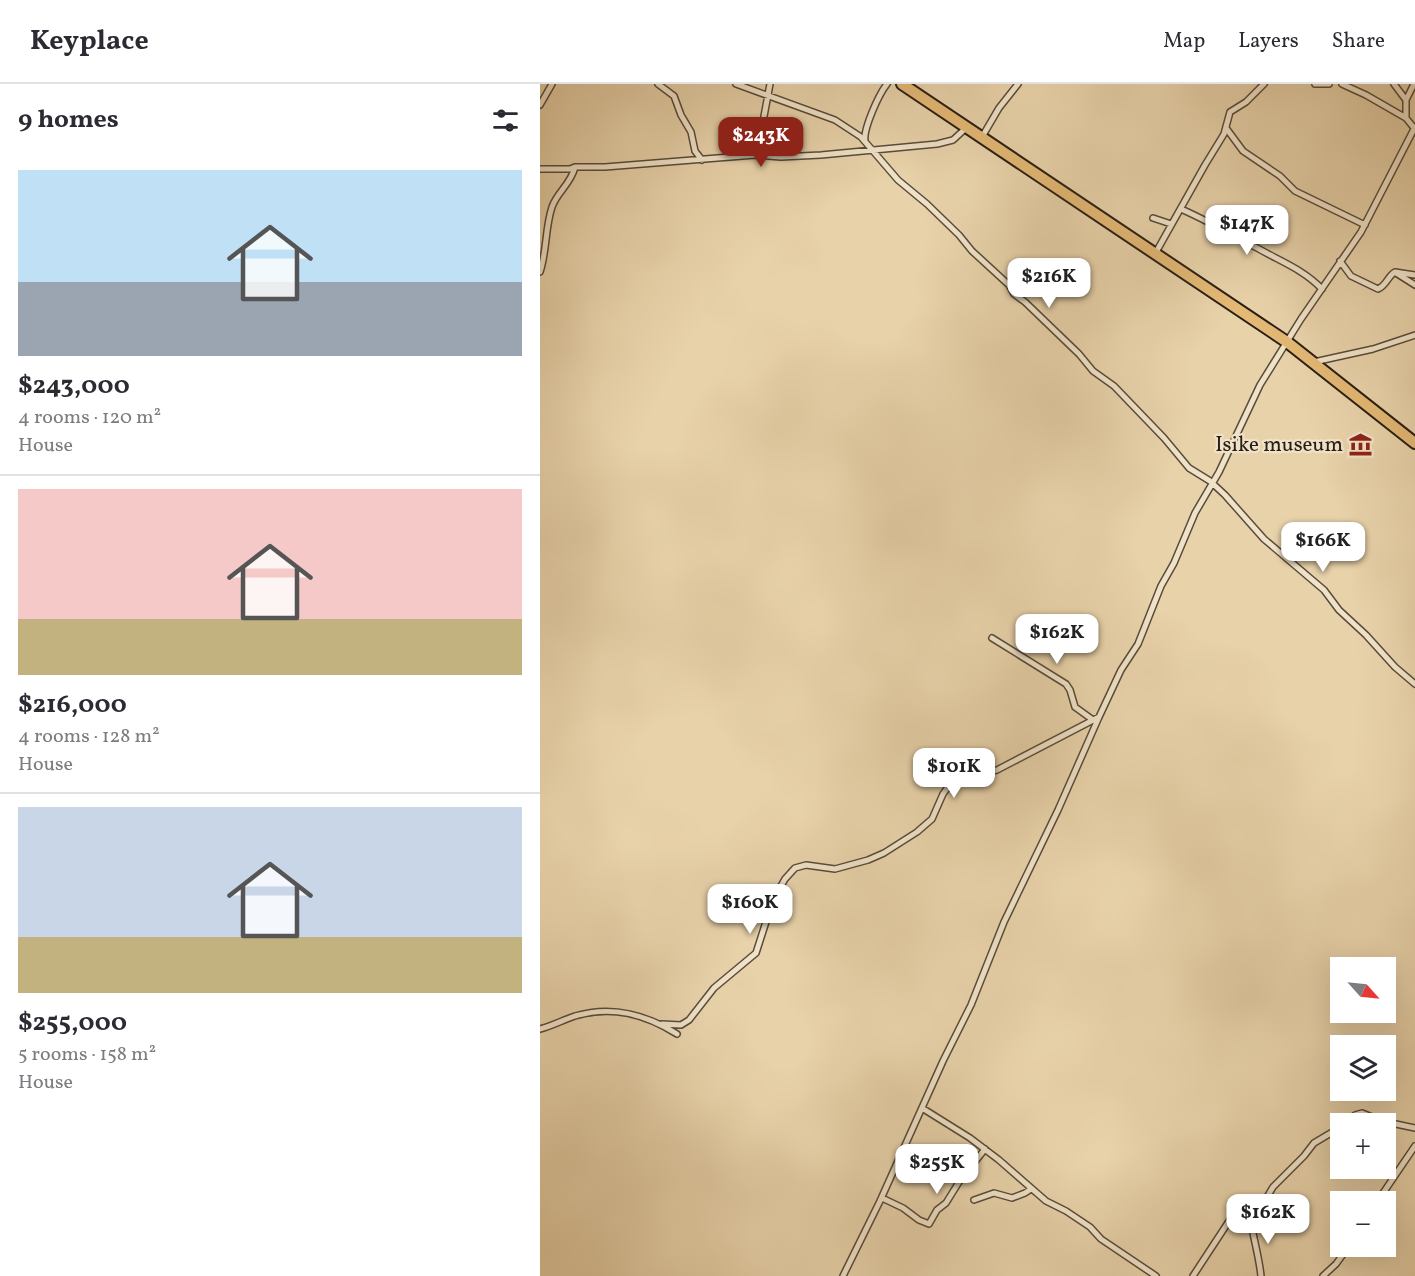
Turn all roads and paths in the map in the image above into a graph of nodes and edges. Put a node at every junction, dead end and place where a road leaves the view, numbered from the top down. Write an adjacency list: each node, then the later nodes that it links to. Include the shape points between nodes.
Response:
1 (552, 84): 16 (street)
2 (658, 84): 25 (street, via 674,96)
3 (736, 84): 14 (street)
4 (770, 84): 14 (street)
5 (887, 84): 22 (street, via 865,132)
6 (902, 84): 18 (highway)
7 (1018, 84): 21 (street)
8 (1264, 84): 20 (street, via 1233,109)
9 (1315, 84): 10 (street)
10 (1329, 84)
11 (1342, 84): 17 (street)
12 (1394, 84): 15 (street)
13 (1414, 84): 15 (street)
14 (769, 96): 22 (street, via 835,120); 24 (street)
15 (1406, 100): 17 (street)
16 (540, 105)
17 (1406, 118): 19 (street)
18 (967, 127): 21 (highway); 23 (street, via 947,143)
19 (1415, 127): 31 (street)
20 (1226, 128): 28 (street); 31 (street, via 1243,151 1295,191)
21 (981, 139): 32 (highway)
22 (866, 142): 23 (street)
23 (870, 150): 24 (street, via 796,157); 43 (street, via 1093,371 1114,386 1189,468)
24 (755, 155): 25 (street)
25 (702, 160): 26 (street)
26 (575, 167): 27 (street); 34 (street, via 570,182 553,204)
27 (540, 169)
28 (1181, 209): 30 (street); 38 (street, via 1295,267)
29 (1153, 218): 30 (street)
30 (1171, 224): 32 (street)
31 (1365, 225): 33 (street)
32 (1155, 254): 40 (highway)
33 (1340, 261): 35 (street, via 1351,276 1378,289); 38 (street)
34 (540, 272)
35 (1395, 272): 36 (street); 37 (street)
36 (1415, 275)
37 (1415, 285)
38 (1322, 289): 40 (street)
39 (1415, 335): 41 (street)
40 (1287, 342): 41 (highway); 43 (street, via 1260,385)
41 (1313, 362): 42 (highway)
42 (1415, 443)
43 (1212, 483): 45 (street, via 1264,539 1324,590 1339,610); 46 (street, via 1161,586 1136,650 1126,662)
44 (992, 638): 47 (street, via 1066,684 1075,707)
45 (1415, 684)
46 (1100, 717): 47 (street); 51 (street)
47 (1093, 720): 48 (street, via 998,770 951,783 932,819 884,853 835,869 806,865 795,868 773,900 756,953 714,988 689,1020 681,1025)
48 (662, 1024): 49 (street, via 650,1018 606,1011 579,1015); 50 (street)
49 (540, 1029)
50 (677, 1034)
51 (922, 1108): 56 (street); 59 (street)
52 (1396, 1124): 53 (street)
53 (1415, 1128)
54 (1330, 1134): 61 (street, via 1314,1143)
55 (1415, 1146): 58 (street)
56 (985, 1149): 57 (street); 59 (street, via 928,1224)
57 (1031, 1189): 60 (street, via 1012,1198 994,1193); 64 (street)
58 (1384, 1191)
59 (882, 1198): 63 (street)
60 (974, 1200)
61 (1250, 1217): 65 (street, via 1231,1218); 66 (street)
62 (1341, 1257): 67 (street)
63 (843, 1276)
64 (1156, 1276)
65 (1193, 1276)
66 (1261, 1276)
67 (1323, 1276)

